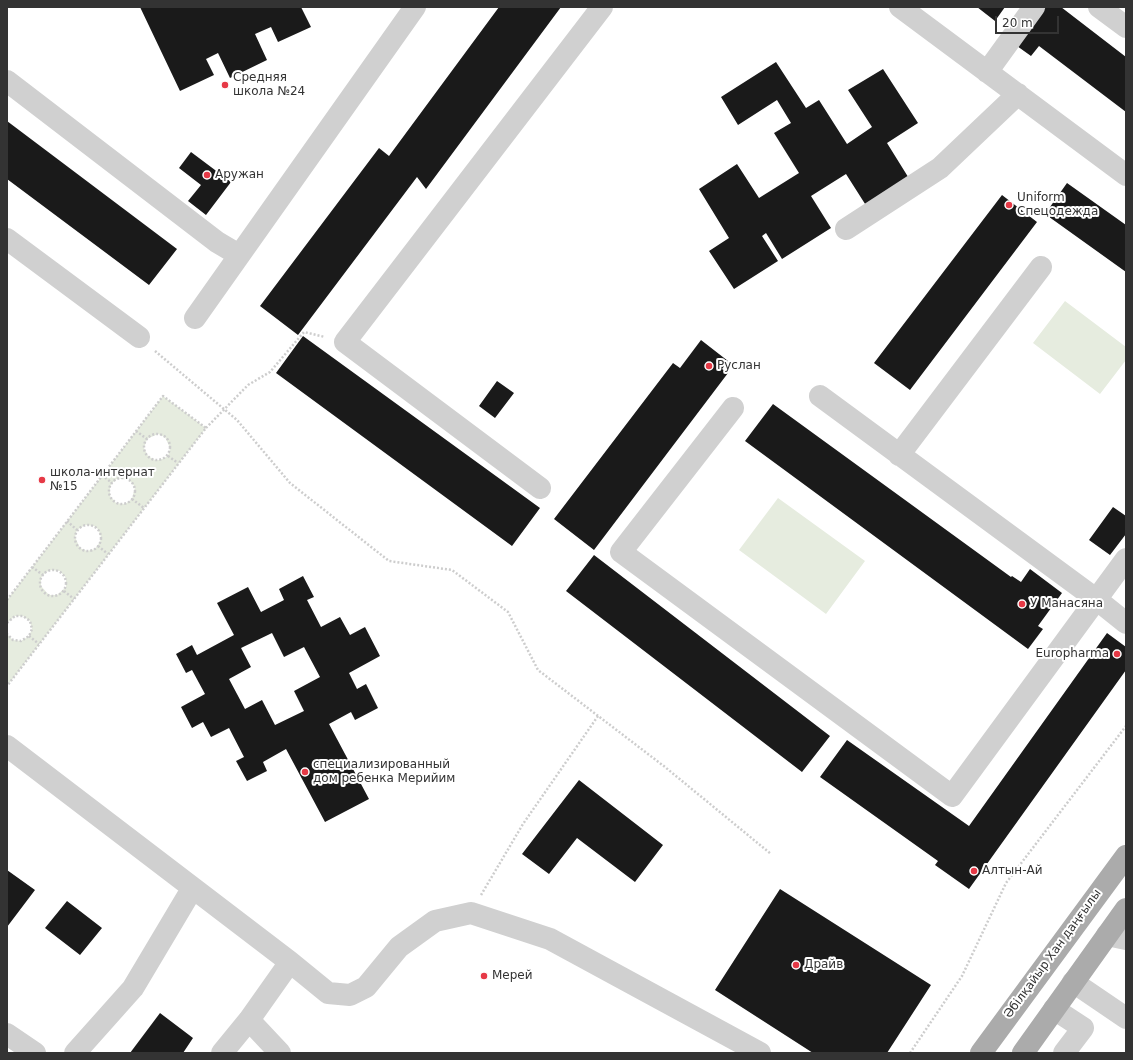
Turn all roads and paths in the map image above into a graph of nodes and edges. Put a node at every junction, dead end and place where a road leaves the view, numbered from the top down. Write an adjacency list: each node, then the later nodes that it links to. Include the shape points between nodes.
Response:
1 (415, 7): 13 (street)
2 (602, 7): 17 (street)
3 (900, 7): 7 (street)
4 (1034, 7): 7 (street)
5 (1100, 7): 6 (street)
6 (1126, 27)
7 (987, 72): 9 (street)
8 (7, 81): 13 (street, via 217,242)
9 (1018, 94): 10 (street); 11 (street, via 940,168)
10 (1126, 175)
11 (846, 229)
12 (7, 239): 16 (street)
13 (239, 255): 15 (street)
14 (1042, 267): 24 (street)
15 (194, 318)
16 (140, 337): 20 (path, via 181,375)
17 (345, 342): 20 (path, via 304,332 270,372 248,384); 29 (street)
18 (820, 396): 24 (street)
19 (733, 408): 41 (street, via 621,552 952,796)
20 (225, 409): 21 (path); 49 (path, via 290,483 389,562 452,570 508,612 538,670)
21 (206, 428): 22 (path, via 163,396); 26 (path)
22 (136, 431): 23 (path); 27 (path)
23 (147, 439): 25 (path, via 154,435 165,437 170,444); 25 (path, via 144,448 148,456 155,460)
24 (899, 455): 41 (street)
25 (168, 456): 26 (path)
26 (178, 463): 31 (path)
27 (102, 475): 28 (path); 32 (path)
28 (112, 483): 30 (path, via 118,478 130,481 135,492); 30 (path, via 109,491 112,500 120,504)
29 (540, 488)
30 (132, 499): 31 (path)
31 (144, 508): 35 (path)
32 (67, 521): 33 (path); 37 (path)
33 (77, 530): 34 (path, via 75,541 80,548 87,551); 34 (path, via 85,525 98,529 101,537)
34 (98, 546): 35 (path)
35 (108, 554): 40 (path)
36 (1126, 559): 41 (street)
37 (32, 567): 38 (path); 42 (path)
38 (43, 575): 39 (path, via 55,570 63,574 66,582); 39 (path, via 40,582 45,593 57,596)
39 (64, 591): 40 (path)
40 (74, 599): 47 (path)
41 (1096, 599): 44 (street)
42 (7, 600)
43 (7, 621): 46 (path, via 15,616 27,618 31,625)
44 (1126, 623)
45 (7, 634): 46 (path, via 17,642 26,640)
46 (29, 636): 47 (path)
47 (39, 644): 48 (path)
48 (7, 686)
49 (598, 716): 52 (path, via 665,766); 56 (path, via 523,824)
50 (1126, 726): 69 (path, via 1006,883 962,976)
51 (7, 746): 54 (street)
52 (771, 854)
53 (1126, 856): 70 (main road, Әбілқайыр Хан даңғылы)
54 (192, 889): 58 (street); 65 (street, via 133,988)
55 (1126, 909): 57 (main road)
56 (471, 913): 58 (street, via 435,921 399,947 366,987 350,995 328,993); 68 (street, via 550,939)
57 (1116, 937): 59 (main road)
58 (290, 962): 62 (street)
59 (1073, 982): 60 (main road); 61 (street)
60 (1054, 1010): 71 (main road); 72 (street, via 1083,1028)
61 (1126, 1018)
62 (249, 1020): 66 (street); 67 (street)
63 (7, 1034): 64 (street)
64 (35, 1053)
65 (75, 1053)
66 (222, 1053)
67 (280, 1053)
68 (760, 1053)
69 (910, 1053)
70 (982, 1053)
71 (1022, 1053)
72 (1064, 1053)

